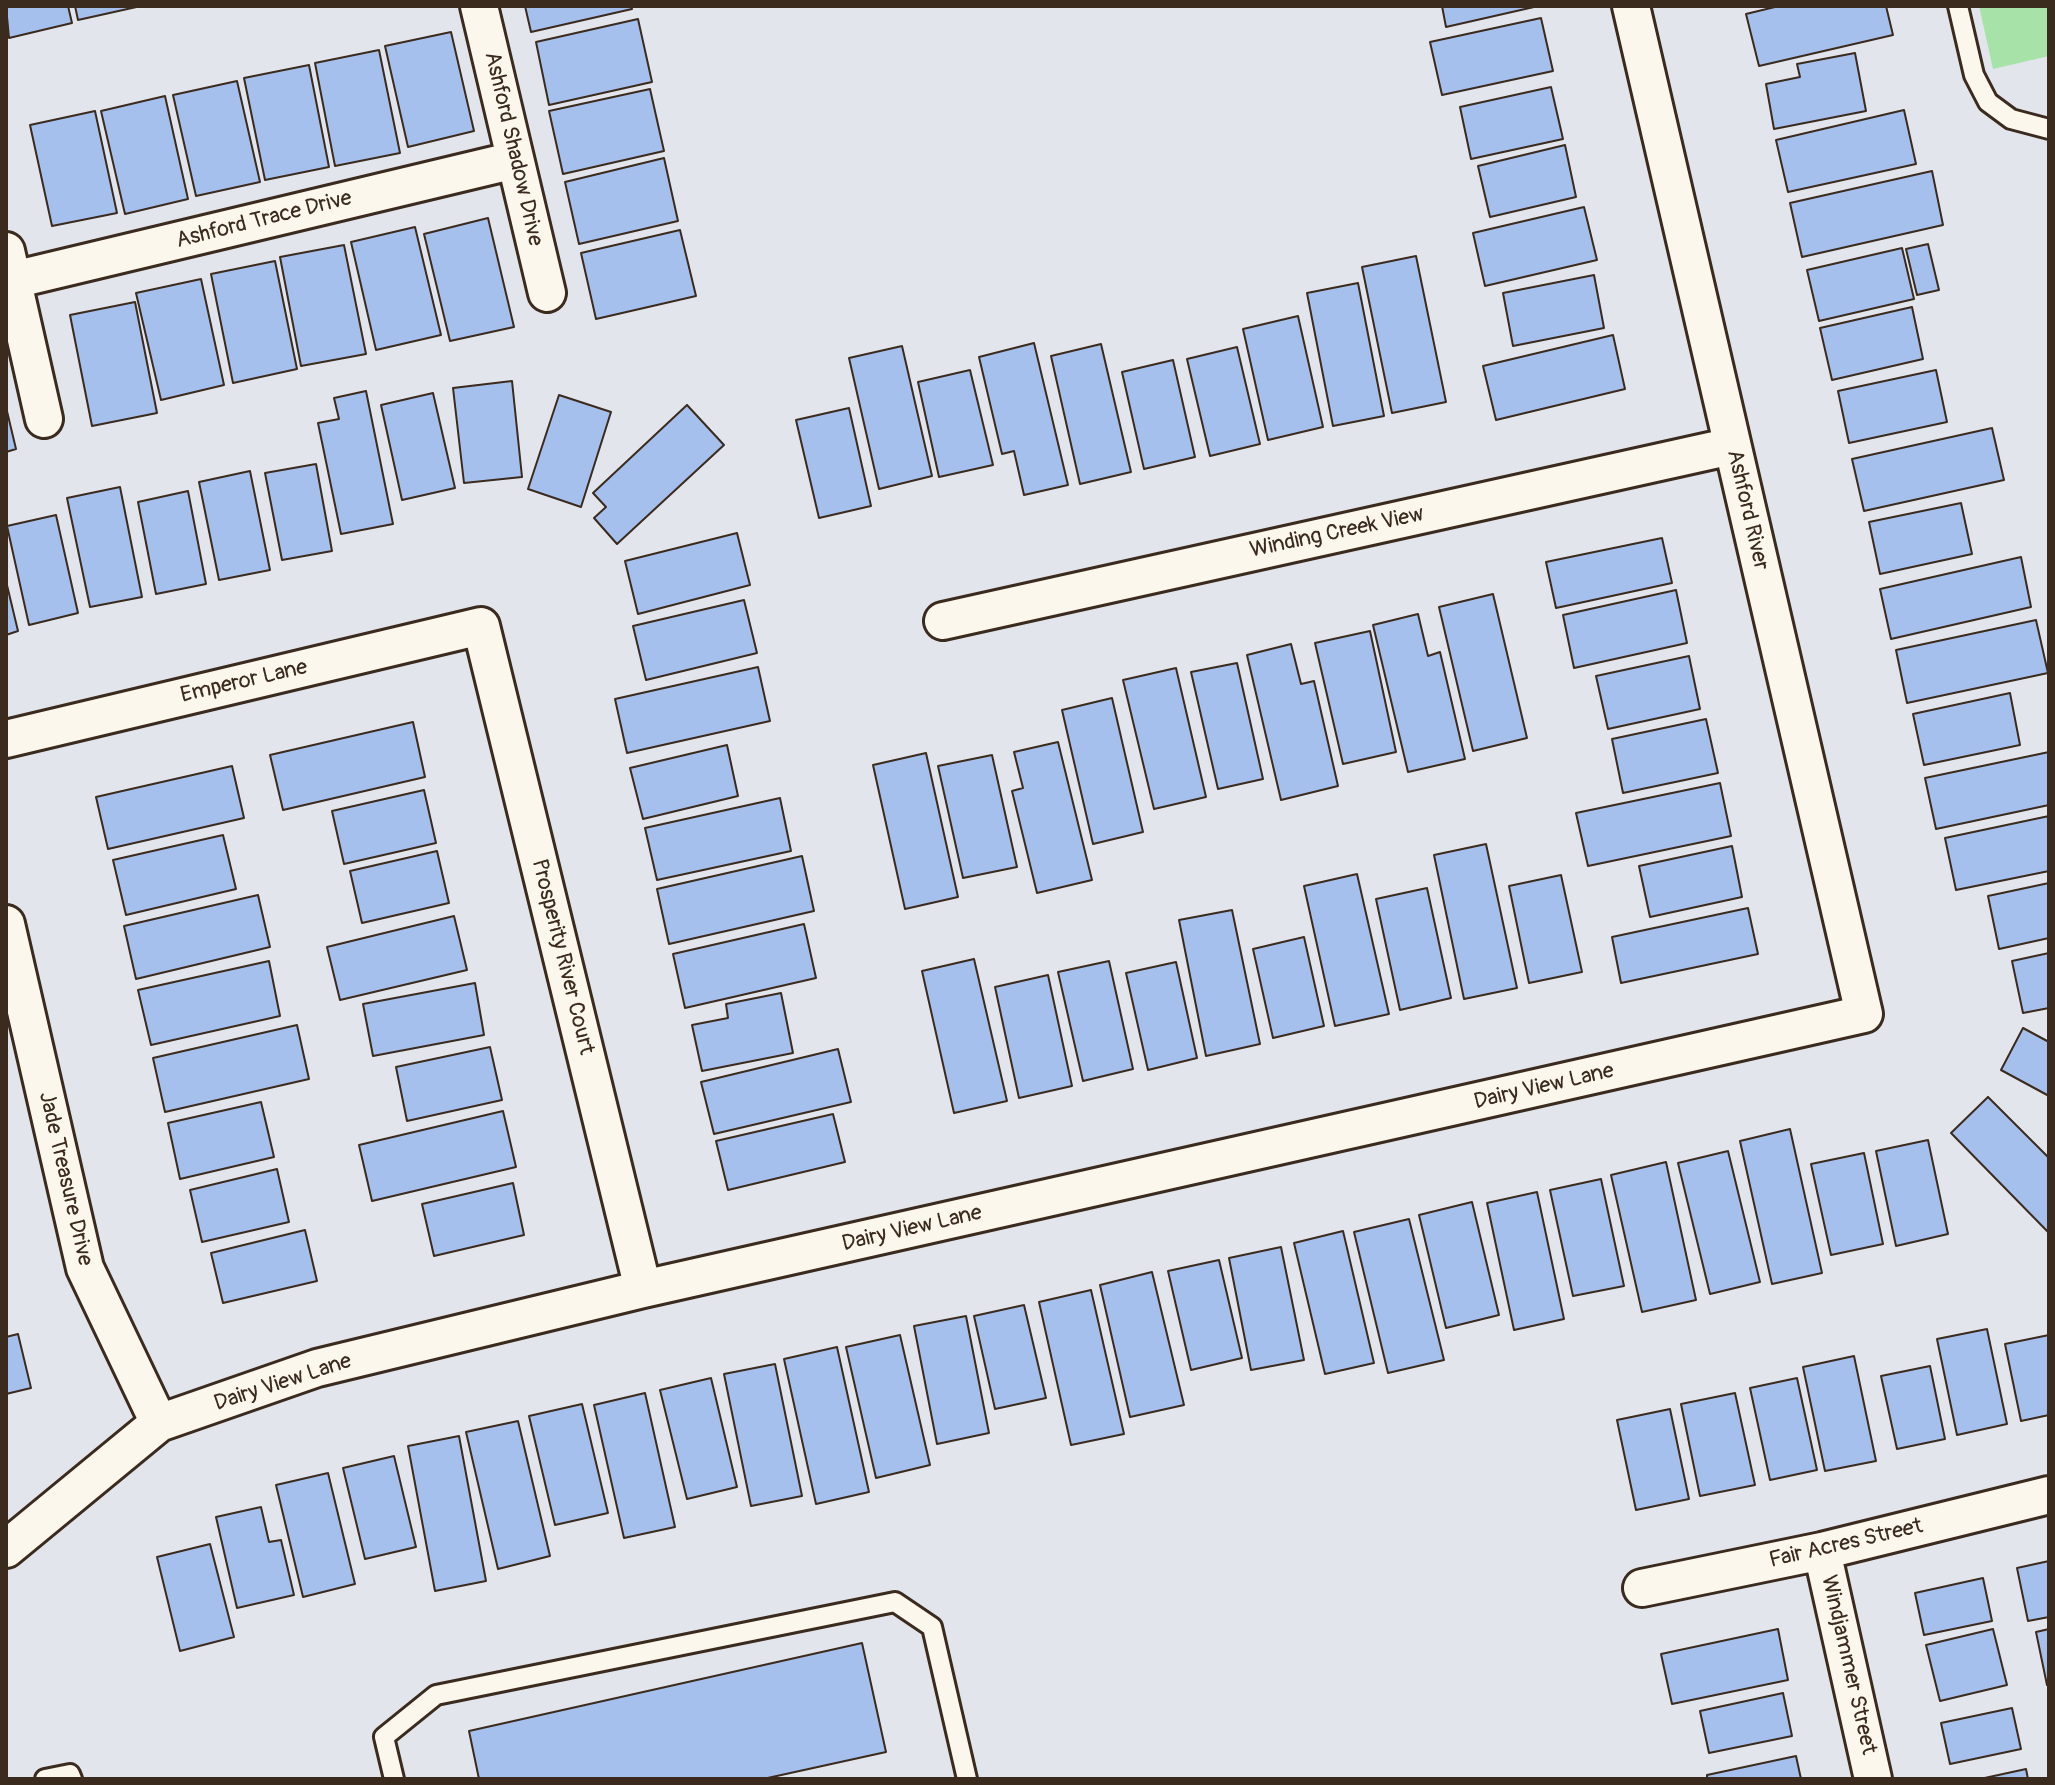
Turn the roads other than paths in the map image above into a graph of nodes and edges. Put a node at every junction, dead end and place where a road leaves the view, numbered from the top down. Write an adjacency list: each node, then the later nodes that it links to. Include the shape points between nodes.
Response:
1 (479, 6): 5 (street, Ashford Shadow Drive)
2 (1631, 6): 9 (street, Ashford River)
3 (1958, 6): 4 (lane, via 1974,75 1988,102 2011,119)
4 (2049, 129)
5 (515, 160): 6 (street, Ashford Trace Drive); 7 (street, Ashford Shadow Drive)
6 (9, 266): 8 (street)
7 (547, 293)
8 (44, 419)
9 (1732, 446): 10 (street, Winding Creek View); 14 (street, Ashford River)
10 (943, 621)
11 (481, 626): 12 (street, Emperor Lane); 15 (street, Prosperity River Court)
12 (6, 739)
13 (6, 924): 16 (street, Jade Treasure Drive, via 85,1268)
14 (1864, 1014): 15 (street, Dairy View Lane)
15 (643, 1289): 16 (street, Dairy View Lane, via 317,1368)
16 (159, 1423): 18 (street, Dairy View Lane)
17 (2049, 1495): 19 (street, Fair Acres Street)
18 (6, 1549)
19 (1822, 1551): 20 (street, Fair Acres Street); 25 (street, Windjammer Street)
20 (1642, 1588)
21 (45, 1779): 22 (lane, via 70,1774)
22 (72, 1779)
23 (394, 1779): 24 (lane, via 384,1737 436,1695 895,1602 932,1627)
24 (967, 1779)
25 (1873, 1779)

